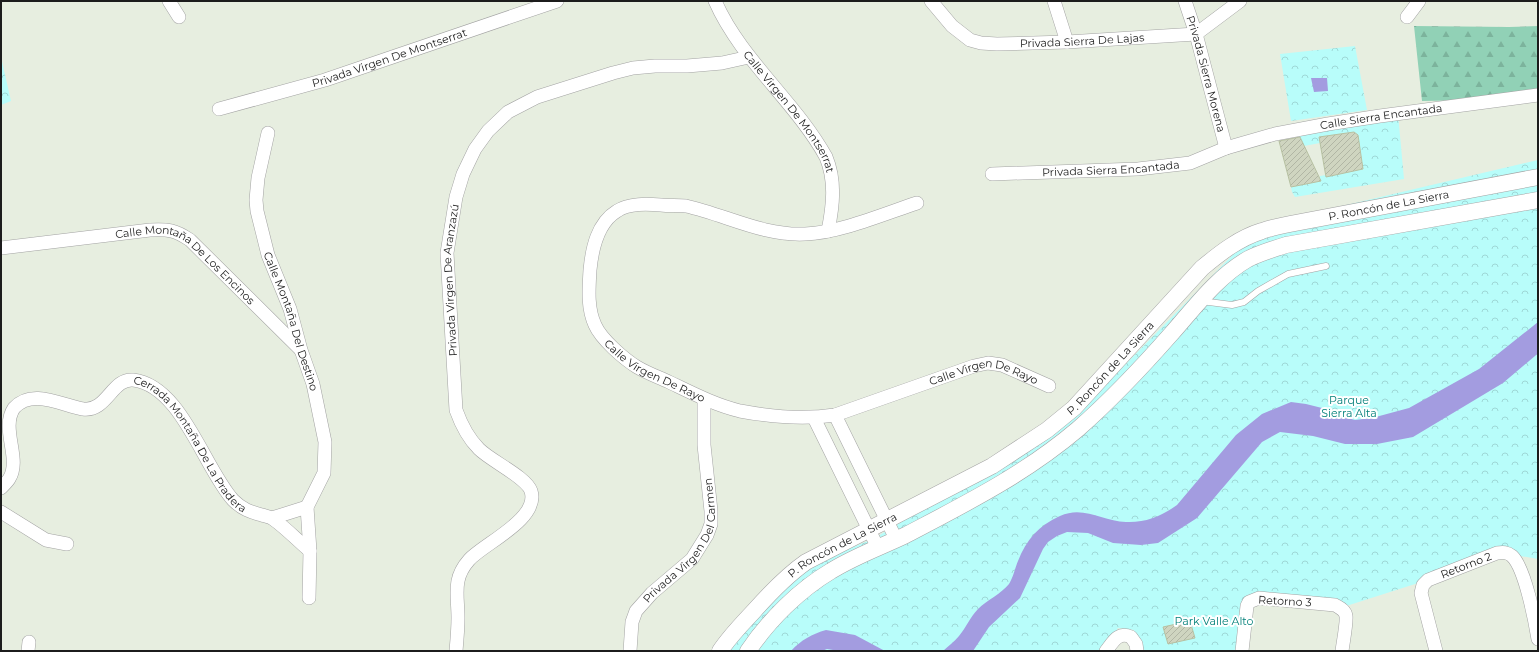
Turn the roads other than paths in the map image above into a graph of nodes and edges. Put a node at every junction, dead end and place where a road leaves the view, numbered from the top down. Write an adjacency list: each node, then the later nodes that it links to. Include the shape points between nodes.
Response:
1 (169, 1): 9 (street)
2 (557, 1): 15 (street, Privada Virgen De Montserrat, via 325,80)
3 (715, 1): 13 (street, Calle Virgen De Montserrat)
4 (930, 1): 12 (street, Privada Sierra De Lajas, via 952,26 970,40 997,44)
5 (1054, 1): 12 (street)
6 (1185, 1): 11 (street, Privada Sierra Morena)
7 (1240, 1): 11 (street)
8 (1419, 1): 10 (street)
9 (179, 17)
10 (1407, 17)
11 (1196, 34): 12 (street, Privada Sierra De Lajas); 17 (street, Privada Sierra Morena)
12 (1067, 42)
13 (749, 57): 22 (street, Calle Virgen De Montserrat, via 788,103 826,156 833,185 833,206); 46 (street, Privada Virgen De Aranzazú, via 715,64 632,68 537,97 508,112 488,131 475,149 456,197 447,253 456,410 462,425 479,449 525,483 531,491 531,499 528,511 518,522 470,559 461,570 456,594)
14 (1538, 95): 17 (street, Calle Sierra Encantada, via 1328,124 1275,134)
15 (219, 109)
16 (268, 133): 28 (street, Calle Montaña Del Destino, via 258,178 257,211 268,255 290,308)
17 (1226, 148): 18 (street, Privada Sierra Encantada, via 1190,163 1166,166)
18 (992, 174)
19 (1538, 177): 26 (street, P. Roncón de La Sierra, via 1262,231 1216,256)
20 (1538, 200): 25 (street, P. Roncón de La Sierra, via 1286,245 1248,259)
21 (917, 203): 22 (street, Calle Virgen De Rayo)
22 (828, 231): 30 (street, Calle Virgen De Rayo, via 789,234 770,231 685,206 648,204 616,211 604,224 597,234 592,251 589,293 590,311 595,326 602,337 636,366)
23 (1, 248): 28 (street, Calle Montaña De Los Encinos, via 150,230 178,232 190,240)
24 (1326, 266): 25 (lane, via 1288,274 1244,302 1232,305)
25 (1200, 301): 27 (street, P. Roncón de La Sierra)
26 (1162, 312): 27 (street); 37 (street, P. Roncón de La Sierra, via 1074,408 1047,430 992,466)
27 (1178, 326): 39 (street, P. Roncón de La Sierra, via 1099,409 1055,447 1004,482)
28 (302, 350): 34 (street, Calle Montaña Del Destino, via 313,384 324,442 324,474)
29 (1048, 386): 31 (street, Calle Virgen De Rayo, via 1002,365 988,363)
30 (704, 399): 32 (street, Calle Virgen De Rayo, via 738,410 770,416); 47 (street, Privada Virgen Del Carmen, via 704,445 712,511 711,524 692,559 652,593 636,612 632,622)
31 (835, 415): 32 (street, Calle Virgen De Rayo); 37 (street)
32 (814, 418): 38 (street)
33 (1, 488): 36 (street, Cerrada Montaña De La Pradera, via 12,471 8,428 10,416 22,401 40,398 84,409 94,408 121,383 132,380 149,384 173,405 219,480 240,507)
34 (307, 506): 36 (street); 42 (street)
35 (1, 512): 40 (street, via 46,540)
36 (272, 518): 42 (street)
37 (888, 520): 38 (street, P. Roncón de La Sierra); 39 (street)
38 (870, 529): 41 (street); 48 (street, P. Roncón de La Sierra, via 818,555 793,571 738,628)
39 (896, 539): 41 (street, P. Roncón de La Sierra)
40 (67, 544)
41 (878, 548): 49 (street, P. Roncón de La Sierra, via 832,570 806,589 781,611)
42 (310, 551): 43 (street)
43 (309, 598)
44 (1538, 639): 53 (street, Retorno 2, via 1521,572 1513,557 1504,552 1497,552 1426,582 1422,590 1424,604)
45 (1136, 647): 50 (street, via 1131,637 1123,634 1118,636)
46 (456, 651)
47 (630, 651)
48 (720, 651)
49 (748, 651)
50 (1106, 651)
51 (1242, 651): 52 (street, Retorno 3, via 1249,602 1259,598 1335,605 1344,611 1346,617)
52 (1342, 651)
53 (1436, 651)

